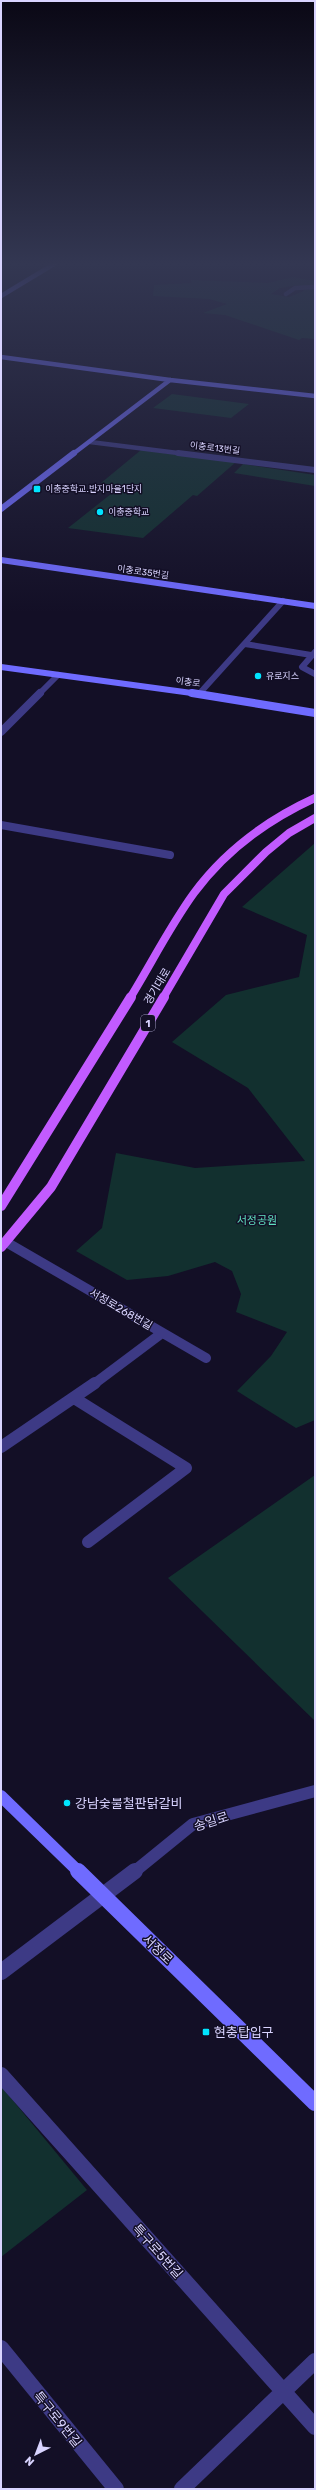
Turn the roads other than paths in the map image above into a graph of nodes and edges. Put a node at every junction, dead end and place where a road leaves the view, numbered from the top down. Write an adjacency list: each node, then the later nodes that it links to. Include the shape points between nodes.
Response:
1 (170, 380): 4 (street)
2 (172, 380): 3 (street)
3 (315, 396)
4 (90, 442): 5 (street, 이충로13번길); 6 (street)
5 (315, 470)
6 (1, 509)
7 (1, 560): 8 (street, 이충로35번길)
8 (283, 602): 9 (street, 이충로35번길); 10 (street)
9 (315, 606)
10 (245, 644): 11 (street); 15 (street)
11 (313, 654): 13 (street, via 302,667)
12 (1, 667): 14 (street, 이충로)
13 (315, 674)
14 (58, 675): 15 (street, 이충로); 17 (street)
15 (199, 694): 16 (street, 이충로)
16 (315, 713)
17 (1, 732)
18 (315, 798): 22 (main road, 경기대로, via 258,828 214,867 193,894)
19 (315, 818): 23 (main road, 경기대로 / 1, via 269,848 224,894 52,1187)
20 (1, 825): 21 (street)
21 (170, 855)
22 (1, 1206)
23 (3, 1245): 24 (street, 서정로268번길)
24 (162, 1333): 25 (street); 26 (street, 서정로268번길)
25 (206, 1358)
26 (74, 1398): 27 (street, 서정로268번길); 28 (street, via 186,1468)
27 (1, 1447)
28 (88, 1542)
29 (315, 1791): 31 (street, 송일로, via 193,1824)
30 (1, 1796): 31 (street, 서정로)
31 (104, 1896): 32 (street, 송일로); 34 (street, 서정로)
32 (1, 1972)
33 (1, 2075): 37 (street, 특구로5번길)
34 (315, 2102)
35 (1, 2348): 39 (street, 특구로9번길)
36 (315, 2361): 37 (street)
37 (283, 2392): 38 (street, 특구로5번길); 40 (street)
38 (315, 2426)
39 (116, 2489)
40 (182, 2489)

